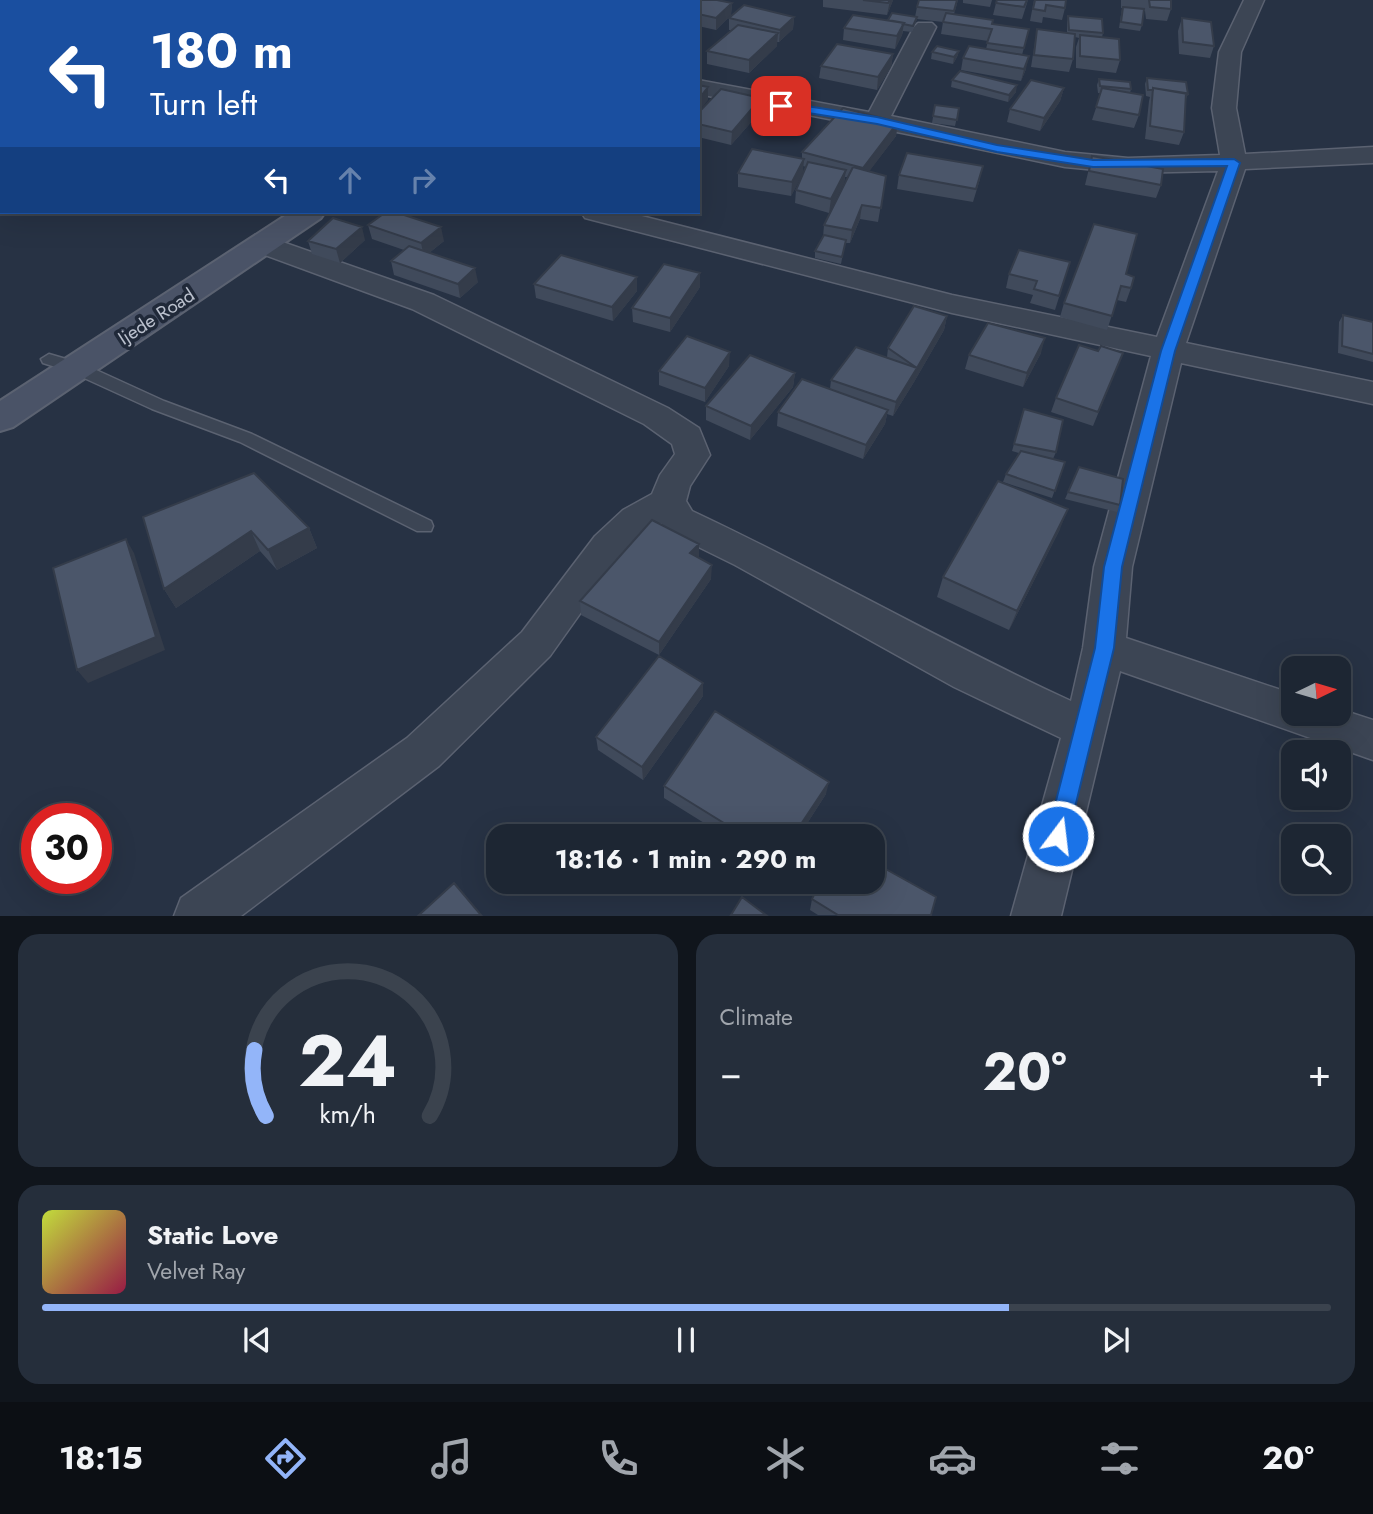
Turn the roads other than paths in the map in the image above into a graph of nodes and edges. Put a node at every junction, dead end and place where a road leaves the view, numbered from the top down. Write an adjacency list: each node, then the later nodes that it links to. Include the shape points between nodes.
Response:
1 (1254, 0): 6 (street, via 1230,52 1224,108)
2 (925, 27): 4 (street)
3 (700, 88): 4 (street, via 757,102)
4 (877, 120): 6 (street, via 997,149 1093,163)
5 (1373, 155): 6 (street)
6 (1234, 163): 11 (street)
7 (275, 214): 12 (main road, Ijede Road)
8 (307, 214): 10 (main road, Ijede Road)
9 (603, 214): 11 (street, via 953,304)
10 (264, 245): 12 (main road, Ijede Road); 16 (street, via 423,302 656,416 687,437 693,455 673,484)
11 (1168, 351): 14 (street); 18 (street, via 1113,567)
12 (63, 363): 13 (main road, Ijede Road); 15 (main road, Ijede Road); 17 (lane, via 246,438)
13 (0, 391)
14 (1369, 393)
15 (0, 418)
16 (668, 502): 21 (street, via 679,521 970,674); 23 (street, via 636,520 608,546 536,644 423,752)
17 (425, 526)
18 (1104, 648): 19 (street); 21 (street)
19 (1281, 708)
20 (1333, 726): 22 (street)
21 (1086, 729): 24 (street)
22 (1373, 740)
23 (199, 915)
24 (1036, 915)

